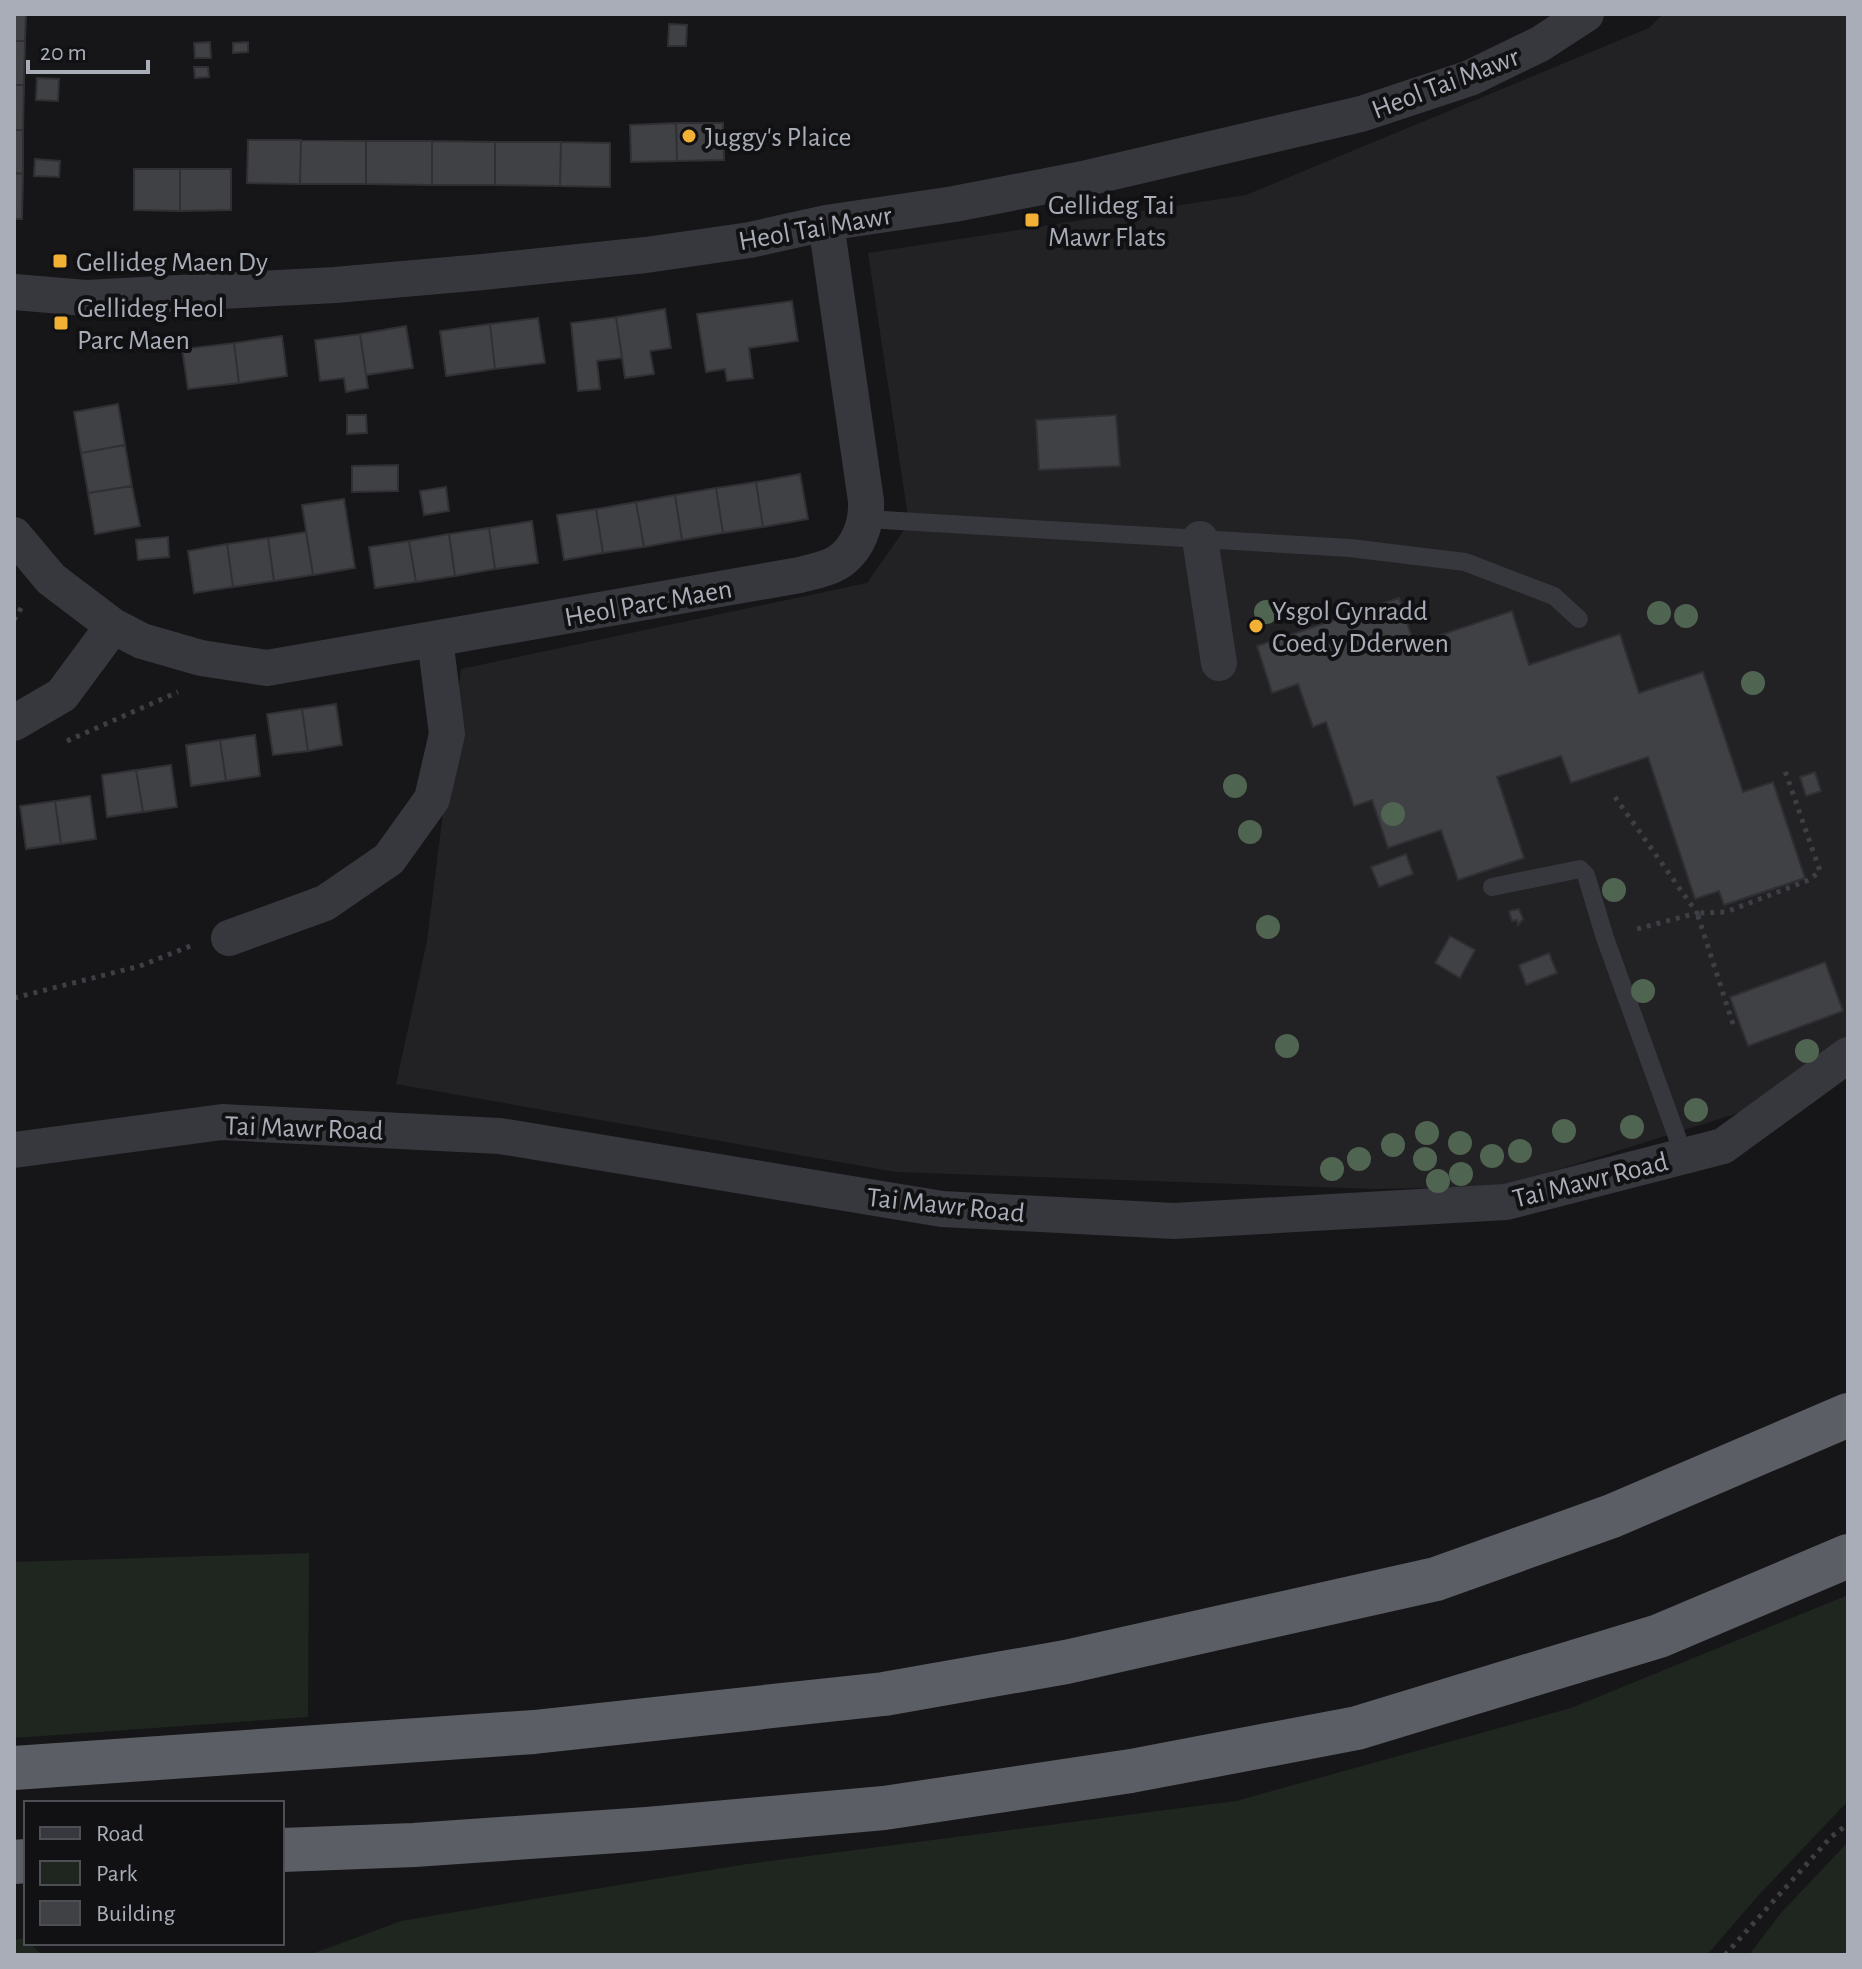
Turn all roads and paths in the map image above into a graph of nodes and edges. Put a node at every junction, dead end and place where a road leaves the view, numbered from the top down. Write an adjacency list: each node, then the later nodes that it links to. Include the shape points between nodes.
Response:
1 (1586, 14): 2 (street, Heol Tai Mawr, via 1540,44 1470,78 1361,114 1083,179)
2 (826, 223): 3 (street, Heol Tai Mawr, via 646,255 350,284 86,298); 4 (street)
3 (14, 292)
4 (866, 519): 6 (lane); 9 (street, Heol Parc Maen, via 858,540 837,563 800,575)
5 (14, 535): 8 (street, Heol Parc Maen, via 51,579)
6 (1200, 539): 7 (lane, via 1350,548 1465,562 1554,596); 10 (street)
7 (1579, 619)
8 (113, 626): 9 (street, Heol Parc Maen, via 142,641 201,658 267,668); 11 (street, via 62,695)
9 (435, 639): 16 (street, via 447,734 432,799 389,859 325,903)
10 (1219, 663)
11 (14, 723)
12 (1784, 768): 15 (path, via 1820,871 1726,912)
13 (1615, 797): 15 (path)
14 (1492, 887): 17 (lane, via 1580,869)
15 (1697, 913): 17 (path); 19 (path)
16 (229, 938): 18 (path, via 207,939 140,966)
17 (1605, 938): 22 (lane)
18 (14, 998)
19 (1733, 1024)
20 (1848, 1055): 22 (street, Tai Mawr Road, via 1723,1146)
21 (14, 1150): 22 (street, Tai Mawr Road, via 222,1122 500,1136 942,1209 1174,1221 1506,1202)
22 (1684, 1156)
23 (1848, 1415): 25 (highway, via 1612,1516 1436,1579 1066,1662 884,1694 534,1732)
24 (1848, 1556): 27 (highway, via 1659,1636 1357,1728 1146,1768 884,1808 647,1829)
25 (14, 1768)
26 (1848, 1824): 28 (path)
27 (284, 1850)
28 (1725, 1955)

